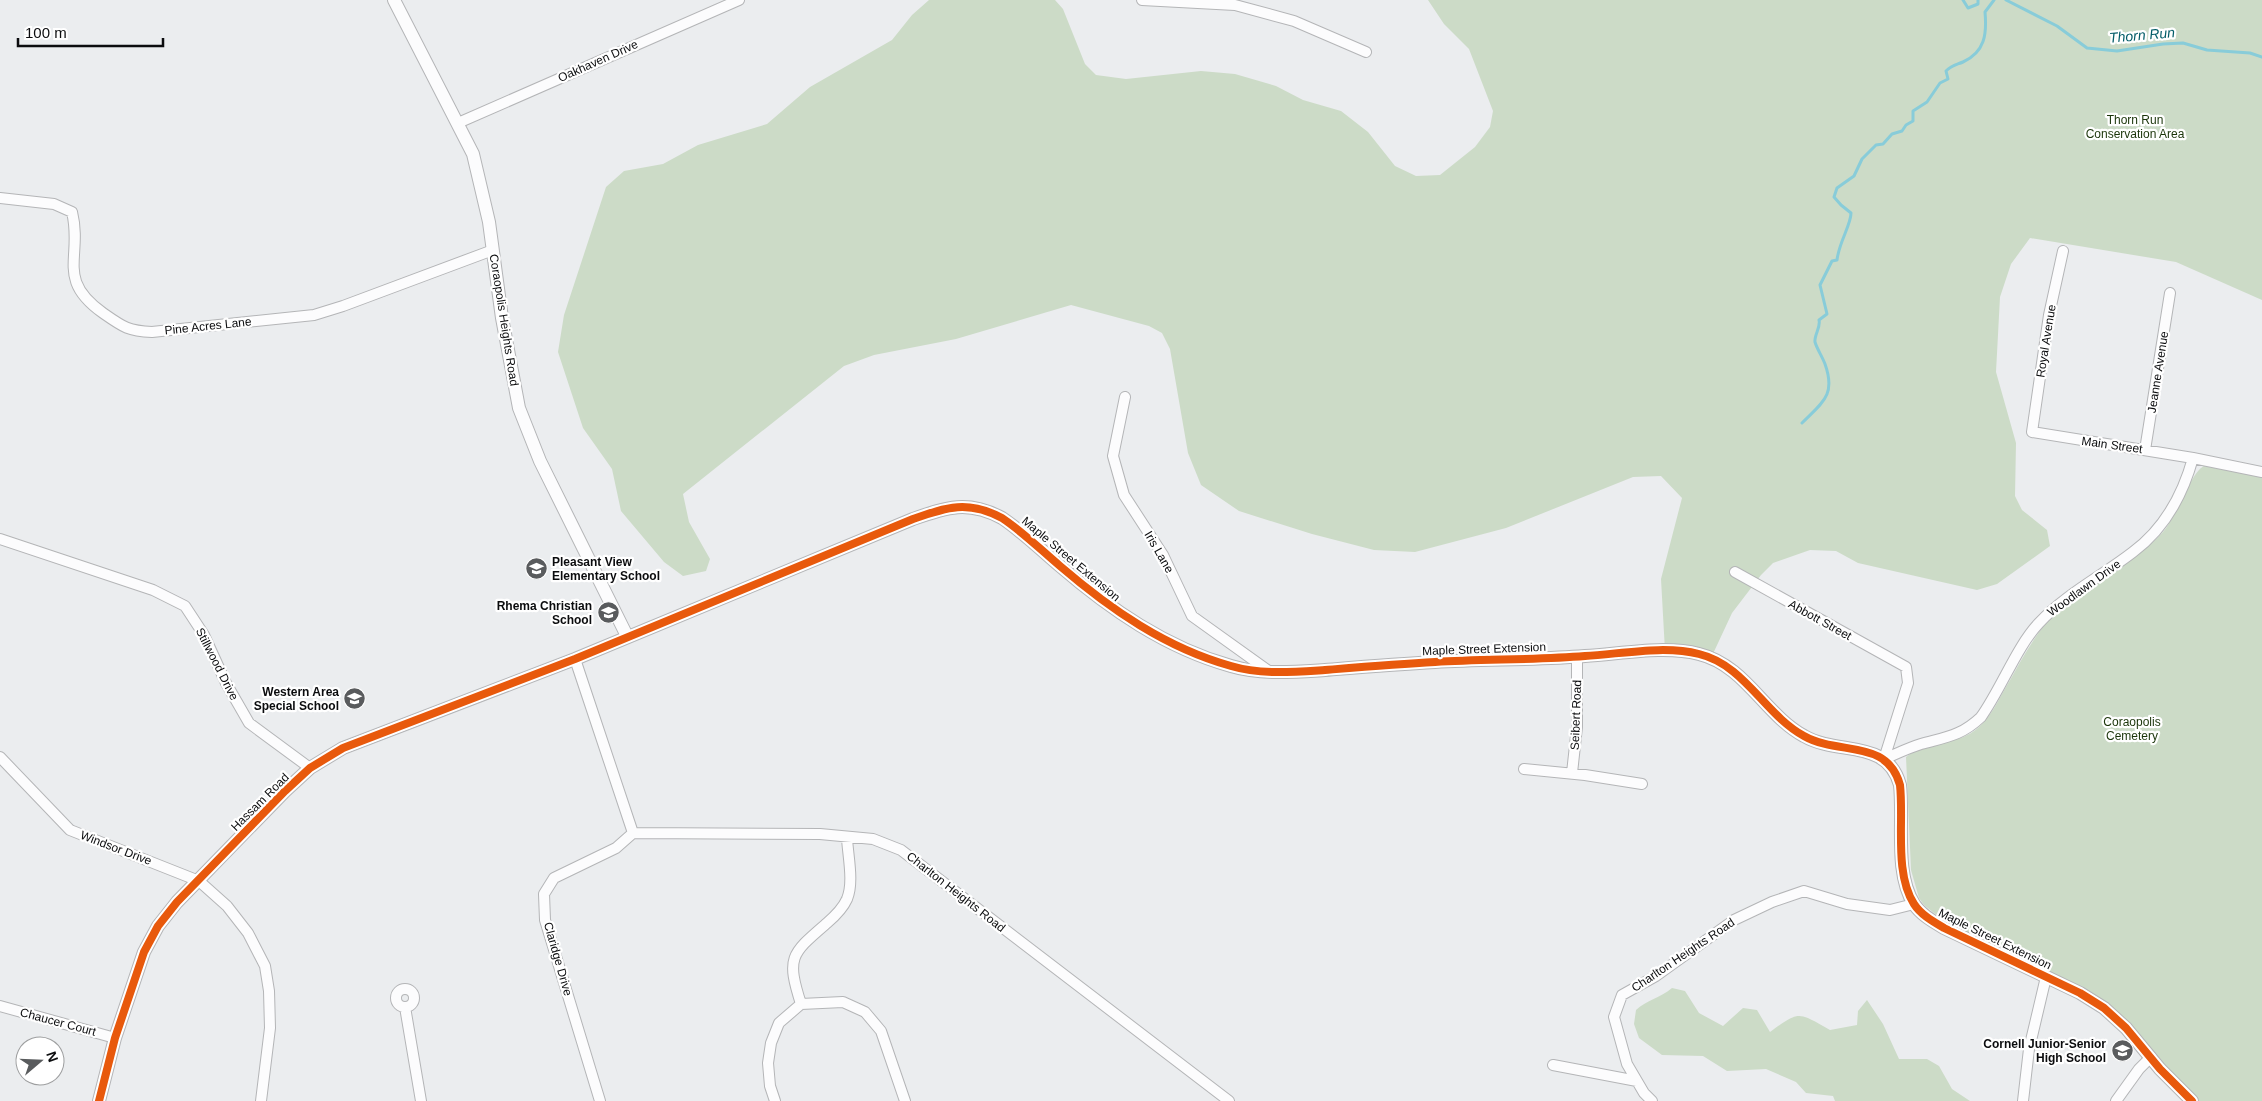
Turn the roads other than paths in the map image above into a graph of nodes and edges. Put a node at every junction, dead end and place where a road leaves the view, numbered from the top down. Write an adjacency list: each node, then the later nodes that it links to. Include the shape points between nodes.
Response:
1 (394, 0): 5 (street, Coraopolis Heights Road)
2 (739, 0): 5 (street, Oakhaven Drive)
3 (1142, 0): 4 (street, via 1235,5 1294,21)
4 (1366, 52)
5 (458, 123): 7 (street, Coraopolis Heights Road, via 473,154)
6 (0, 198): 7 (street, Pine Acres Lane, via 54,204 72,212 74,271 78,289 84,298 132,331 152,332 314,315)
7 (493, 250): 17 (street, Coraopolis Heights Road, via 519,408 540,461)
8 (2063, 251): 11 (street, Royal Avenue, via 2049,315)
9 (2170, 293): 12 (street, Jeanne Avenue)
10 (1125, 397): 20 (street, Iris Lane, via 1113,456 1124,496 1163,555 1192,616)
11 (2032, 432): 12 (street, Main Street)
12 (2145, 450): 13 (street, Main Street)
13 (2193, 458): 14 (street); 22 (street, Woodlawn Drive, via 2182,491 2162,523 2134,552 2062,602 2036,625 1981,717 1957,735 1908,748)
14 (2262, 472)
15 (0, 539): 23 (street, Stillwood Drive, via 153,590 185,606 204,635 249,723)
16 (1735, 572): 22 (street, Abbott Street, via 1906,667 1908,682)
17 (628, 636): 19 (street, Maple Street Extension); 20 (street, Maple Street Extension, via 937,510 973,507 989,511 1013,525 1094,594 1151,633 1231,666)
18 (1577, 657): 20 (street, Maple Street Extension); 22 (street, Maple Street Extension, via 1665,651 1700,654 1734,672 1804,737 1829,746 1868,752); 25 (street, Seibert Road, via 1577,727)
19 (575, 659): 23 (street, Hassam Road, via 343,748); 27 (street)
20 (1270, 672)
21 (0, 758): 29 (street, Windsor Drive, via 70,830)
22 (1884, 759): 30 (street, Maple Street Extension, via 1894,769 1900,785 1903,863)
23 (310, 768): 29 (street, Hassam Road)
24 (1524, 769): 25 (street)
25 (1572, 773): 26 (street)
26 (1642, 784)
27 (633, 833): 28 (street, Charlton Heights Road, via 820,834); 42 (street, Claridge Drive, via 616,848 554,878 544,894 546,920)
28 (848, 838): 32 (street, via 850,880 847,900 793,957 792,976); 45 (street, Charlton Heights Road, via 873,839 901,850)
29 (199, 881): 35 (street, Hassam Road, via 158,926 144,952); 40 (street, via 227,906 248,933 264,966 269,991 270,1028)
30 (1914, 904): 31 (street, Maple Street Extension, via 1944,928); 38 (street, Charlton Heights Road, via 1890,910 1847,904 1804,891 1734,920 1656,976 1622,995 1614,1017 1627,1064)
31 (2046, 977): 36 (street, Maple Street Extension, via 2109,1011); 47 (street, via 2029,1049)
32 (801, 1004): 43 (street, via 780,1023 771,1043 768,1063); 44 (street, via 843,1002 865,1012 881,1031)
33 (0, 1006): 35 (street, Chaucer Court)
34 (405, 1007): 41 (street)
35 (115, 1038): 39 (street, Hassam Road)
36 (2150, 1057): 48 (street); 49 (street, Maple Street Extension)
37 (1554, 1065): 38 (street)
38 (1637, 1081): 46 (street, Charlton Heights Road)
39 (99, 1101)
40 (261, 1101)
41 (421, 1101)
42 (600, 1101)
43 (775, 1101)
44 (905, 1101)
45 (1229, 1101)
46 (1652, 1101)
47 (2023, 1101)
48 (2116, 1101)
49 (2192, 1101)

